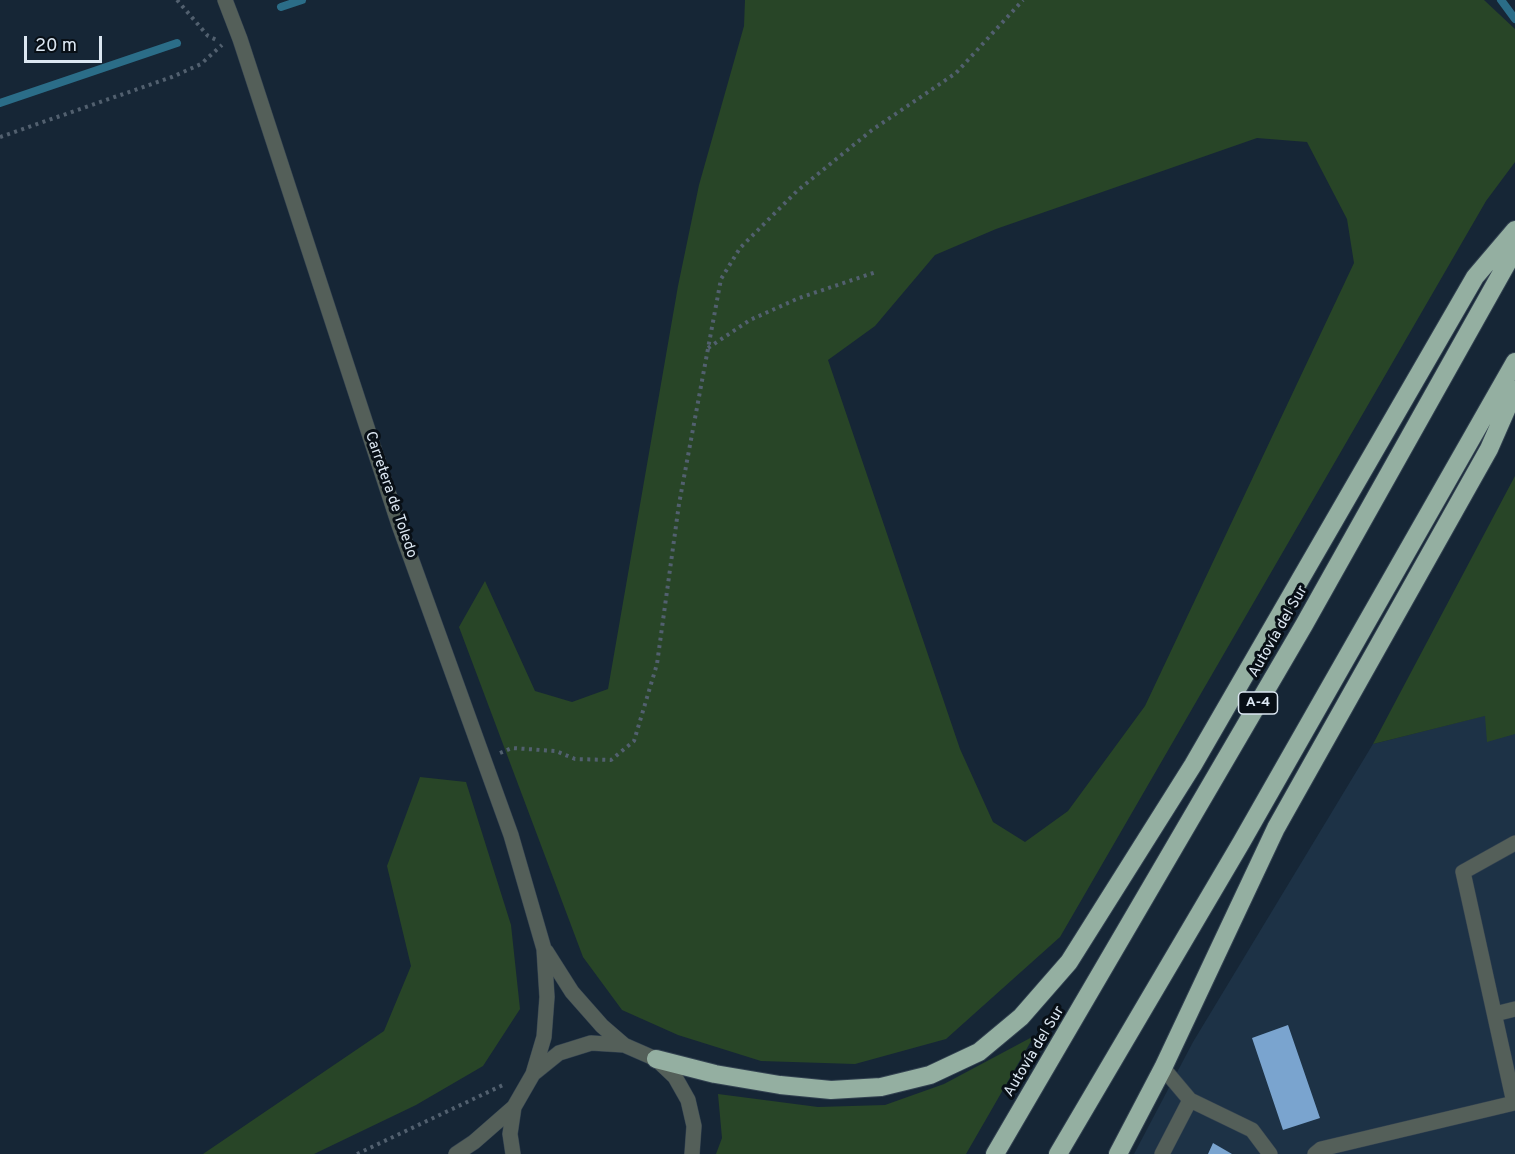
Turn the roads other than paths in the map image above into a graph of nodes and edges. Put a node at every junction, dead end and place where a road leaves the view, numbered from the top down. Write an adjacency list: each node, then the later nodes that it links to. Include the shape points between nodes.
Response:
1 (225, 0): 3 (street, Carretera de Toledo)
2 (231, 0): 3 (street, Carretera de Toledo)
3 (240, 39): 9 (street, Carretera de Toledo, via 399,525 511,835)
4 (1515, 230): 13 (highway, via 1474,277 1193,765 1069,962 1022,1017 979,1053 930,1075 881,1087 831,1090 780,1085)
5 (1515, 249): 21 (highway, Autovía del Sur / A-4, via 1298,636)
6 (1515, 362): 22 (highway, via 1241,843)
7 (1515, 390): 14 (highway, via 1483,460 1276,828)
8 (1515, 843): 11 (street, via 1463,872)
9 (544, 949): 12 (street, Carretera de Toledo, via 572,992); 15 (street, Carretera de Toledo, via 544,1037)
10 (1515, 1009): 11 (street)
11 (1495, 1014): 26 (street, via 1514,1103 1321,1149)
12 (624, 1045): 13 (street); 15 (street, via 591,1042 559,1053)
13 (656, 1059): 20 (street, via 675,1077 688,1100 694,1126)
14 (1163, 1068): 16 (street); 23 (highway)
15 (533, 1074): 17 (street)
16 (1190, 1100): 24 (street); 25 (street, via 1252,1131)
17 (514, 1107): 18 (street); 19 (street, via 510,1134)
18 (456, 1154)
19 (513, 1154)
20 (692, 1154)
21 (995, 1154)
22 (1058, 1154)
23 (1118, 1154)
24 (1162, 1154)
25 (1270, 1154)
26 (1316, 1154)

